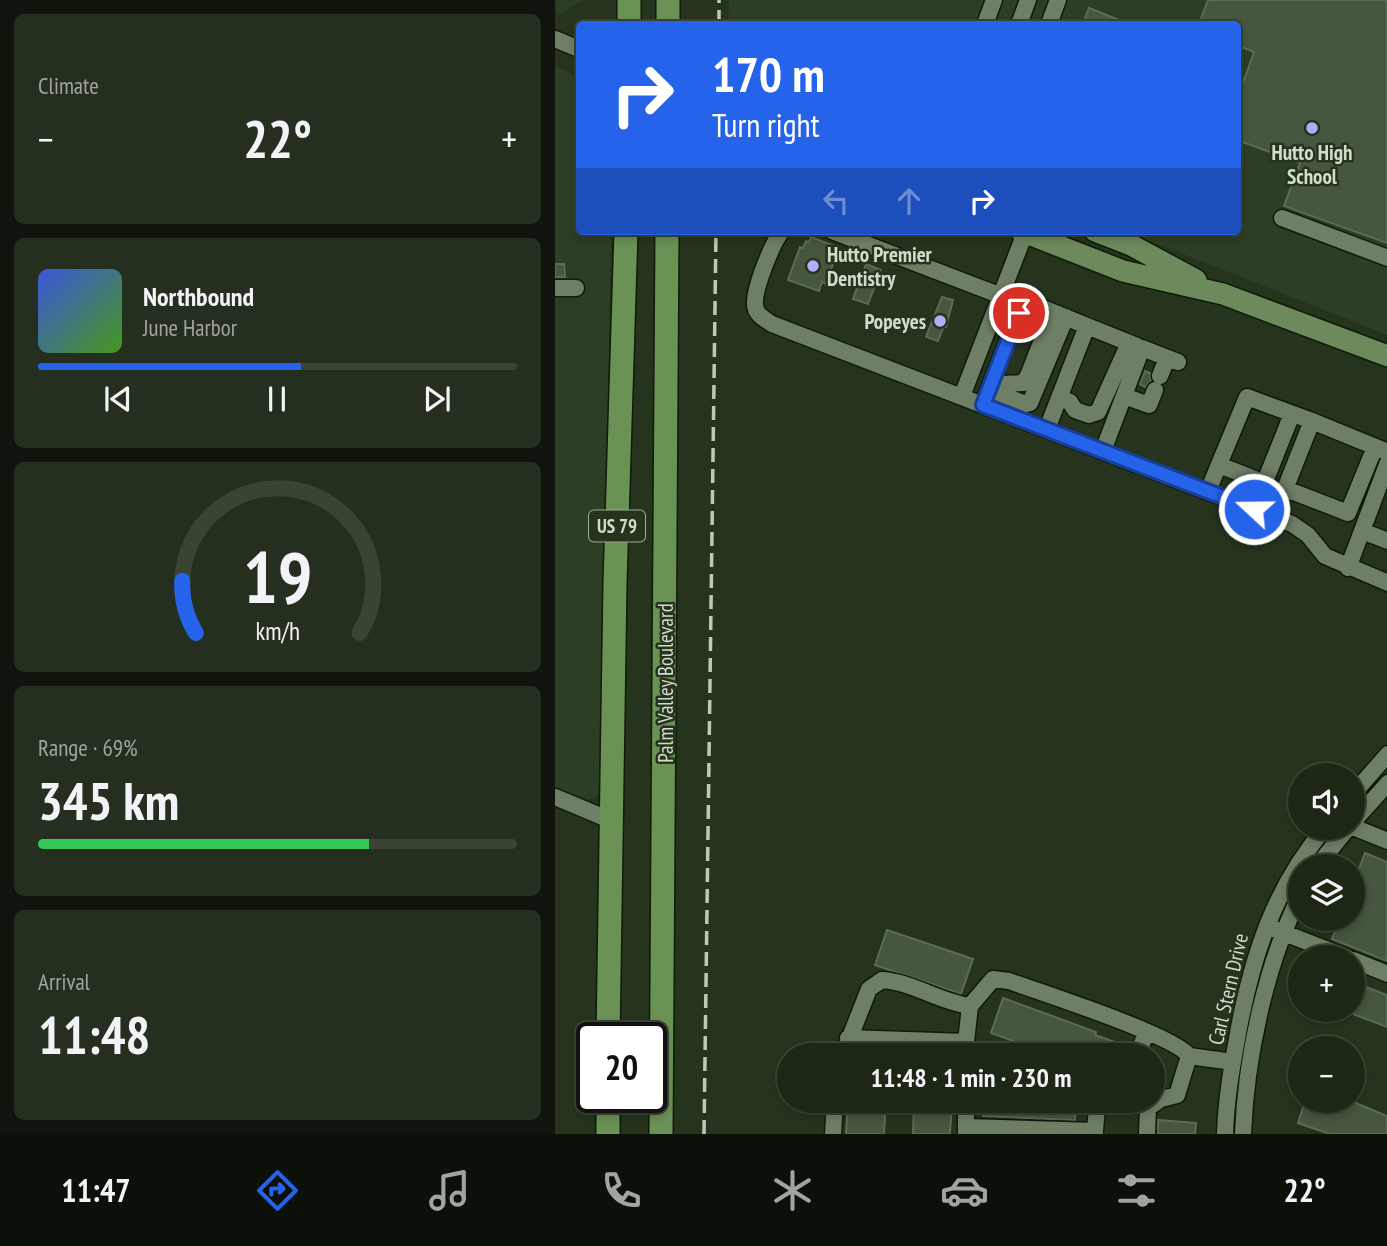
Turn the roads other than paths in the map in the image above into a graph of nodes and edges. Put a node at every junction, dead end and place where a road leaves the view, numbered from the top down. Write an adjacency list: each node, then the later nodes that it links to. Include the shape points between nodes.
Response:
1 (630, 0): 6 (highway)
2 (668, 0): 7 (highway)
3 (994, 0): 8 (street)
4 (1028, 0): 9 (street)
5 (1058, 0): 10 (street)
6 (629, 21)
7 (668, 21)
8 (986, 21)
9 (1020, 21)
10 (1050, 21)
11 (555, 39): 12 (street)
12 (576, 48)
13 (1282, 218): 21 (street)
14 (626, 235): 55 (highway, US 79)
15 (667, 235): 83 (highway, Palm Valley Boulevard / US 79)
16 (780, 235): 32 (street, via 759,283 755,304 759,315 772,324)
17 (843, 235): 24 (street)
18 (1022, 235): 24 (street)
19 (1031, 235): 25 (main road, via 1123,271)
20 (1134, 238): 25 (main road)
21 (1387, 258)
22 (555, 288): 23 (street)
23 (575, 288)
24 (1000, 293): 26 (street); 32 (street)
25 (1223, 294): 30 (main road)
26 (1023, 300): 27 (street); 31 (street)
27 (1060, 315): 28 (street); 31 (street, via 1023,383); 31 (street, via 1030,403)
28 (1087, 326): 29 (street); 34 (street)
29 (1135, 346): 33 (street); 33 (street, via 1172,360 1149,405); 34 (street, via 1098,412 1089,415 1075,410)
30 (1387, 356)
31 (991, 390): 32 (street); 37 (street)
32 (962, 396)
33 (1124, 396): 38 (street)
34 (1065, 400): 37 (street)
35 (1292, 414): 36 (street); 41 (street, via 1247,397); 45 (street)
36 (1312, 421): 39 (street); 43 (street)
37 (1047, 429): 38 (street)
38 (1103, 451): 44 (street)
39 (1378, 451): 43 (street, via 1348,513)
40 (1387, 462): 47 (street)
41 (1219, 465): 42 (street); 44 (street)
42 (1255, 480)
43 (1289, 490): 46 (street)
44 (1208, 491): 45 (street)
45 (1254, 509): 46 (street)
46 (1274, 517): 48 (street, via 1300,528 1324,556)
47 (1378, 535): 48 (street)
48 (1348, 568): 49 (street)
49 (1387, 583)
50 (1387, 754): 51 (street)
51 (1365, 780)
52 (1387, 783): 54 (street)
53 (555, 797): 55 (street)
54 (1365, 809)
55 (610, 820): 68 (highway, US 79)
56 (1365, 832): 59 (street)
57 (1315, 840): 62 (street, Carl Stern Drive, via 1291,874)
58 (1339, 840): 60 (street)
59 (1387, 841)
60 (1327, 854)
61 (1288, 921): 63 (street, Carl Stern Drive)
62 (1266, 925): 63 (street); 76 (street, Carl Stern Drive, via 1250,973)
63 (1283, 932): 64 (street); 87 (street, Carl Stern Drive, via 1250,1066)
64 (1315, 945)
65 (1365, 965): 66 (street)
66 (1387, 974)
67 (970, 1006): 69 (street, via 993,979 1009,981); 70 (street, via 898,981 882,980 869,989); 73 (street)
68 (608, 1022)
69 (1147, 1032): 74 (street); 75 (street, via 1185,1049)
70 (848, 1038): 71 (street); 72 (street)
71 (847, 1043)
72 (902, 1043)
73 (967, 1043)
74 (1142, 1043)
75 (1190, 1056): 76 (street); 85 (street, via 1177,1095 1148,1108)
76 (1233, 1062): 86 (street, Carl Stern Drive)
77 (608, 1113): 82 (highway)
78 (834, 1113): 84 (street)
79 (1098, 1113): 81 (street)
80 (966, 1130): 81 (street)
81 (1095, 1132)
82 (607, 1134)
83 (661, 1134)
84 (833, 1134)
85 (1147, 1134)
86 (1225, 1134)
87 (1243, 1134)

